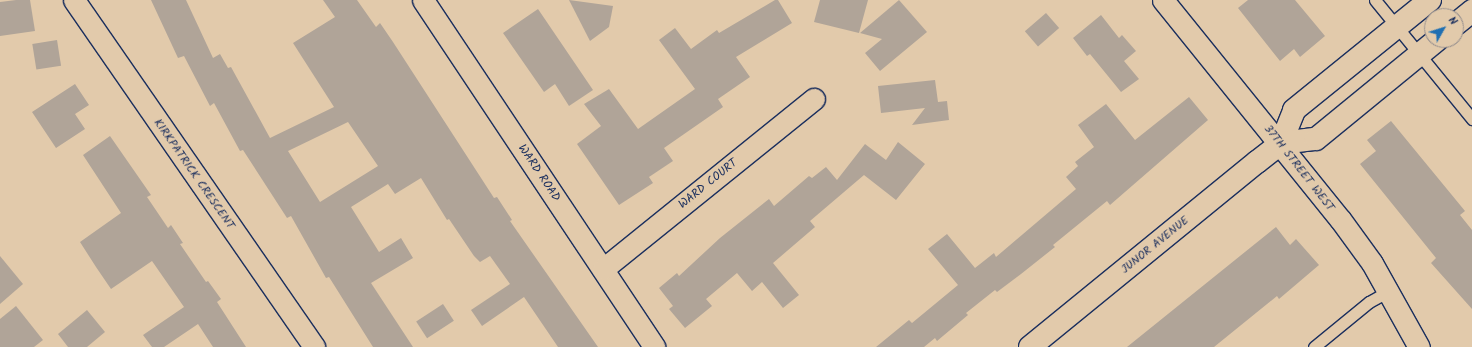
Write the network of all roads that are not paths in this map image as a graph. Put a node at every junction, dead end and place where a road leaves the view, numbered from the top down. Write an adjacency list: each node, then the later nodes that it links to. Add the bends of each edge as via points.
1 (74, 0): 16 (street, KIRKPATRICK CRESCENT)
2 (423, 0): 14 (street, WARD ROAD)
3 (1163, 0): 13 (street, 37TH STREET WEST)
4 (1375, 0): 8 (lane)
5 (1430, 0): 8 (street, JUNOR AVENUE)
6 (1472, 11): 7 (street)
7 (1464, 18)
8 (1396, 27): 10 (lane); 13 (street, JUNOR AVENUE, via 1294,110)
9 (1427, 48): 10 (street)
10 (1420, 54): 12 (lane); 13 (street, via 1316,140)
11 (814, 99): 14 (street, WARD COURT)
12 (1472, 119)
13 (1281, 143): 15 (street, 37TH STREET WEST, via 1340,219); 18 (street, JUNOR AVENUE)
14 (603, 269): 17 (street, WARD ROAD)
15 (1389, 291): 19 (lane, via 1369,302); 20 (street, 37TH STREET WEST)
16 (314, 347)
17 (654, 347)
18 (1030, 347)
19 (1314, 347)
20 (1420, 347)

